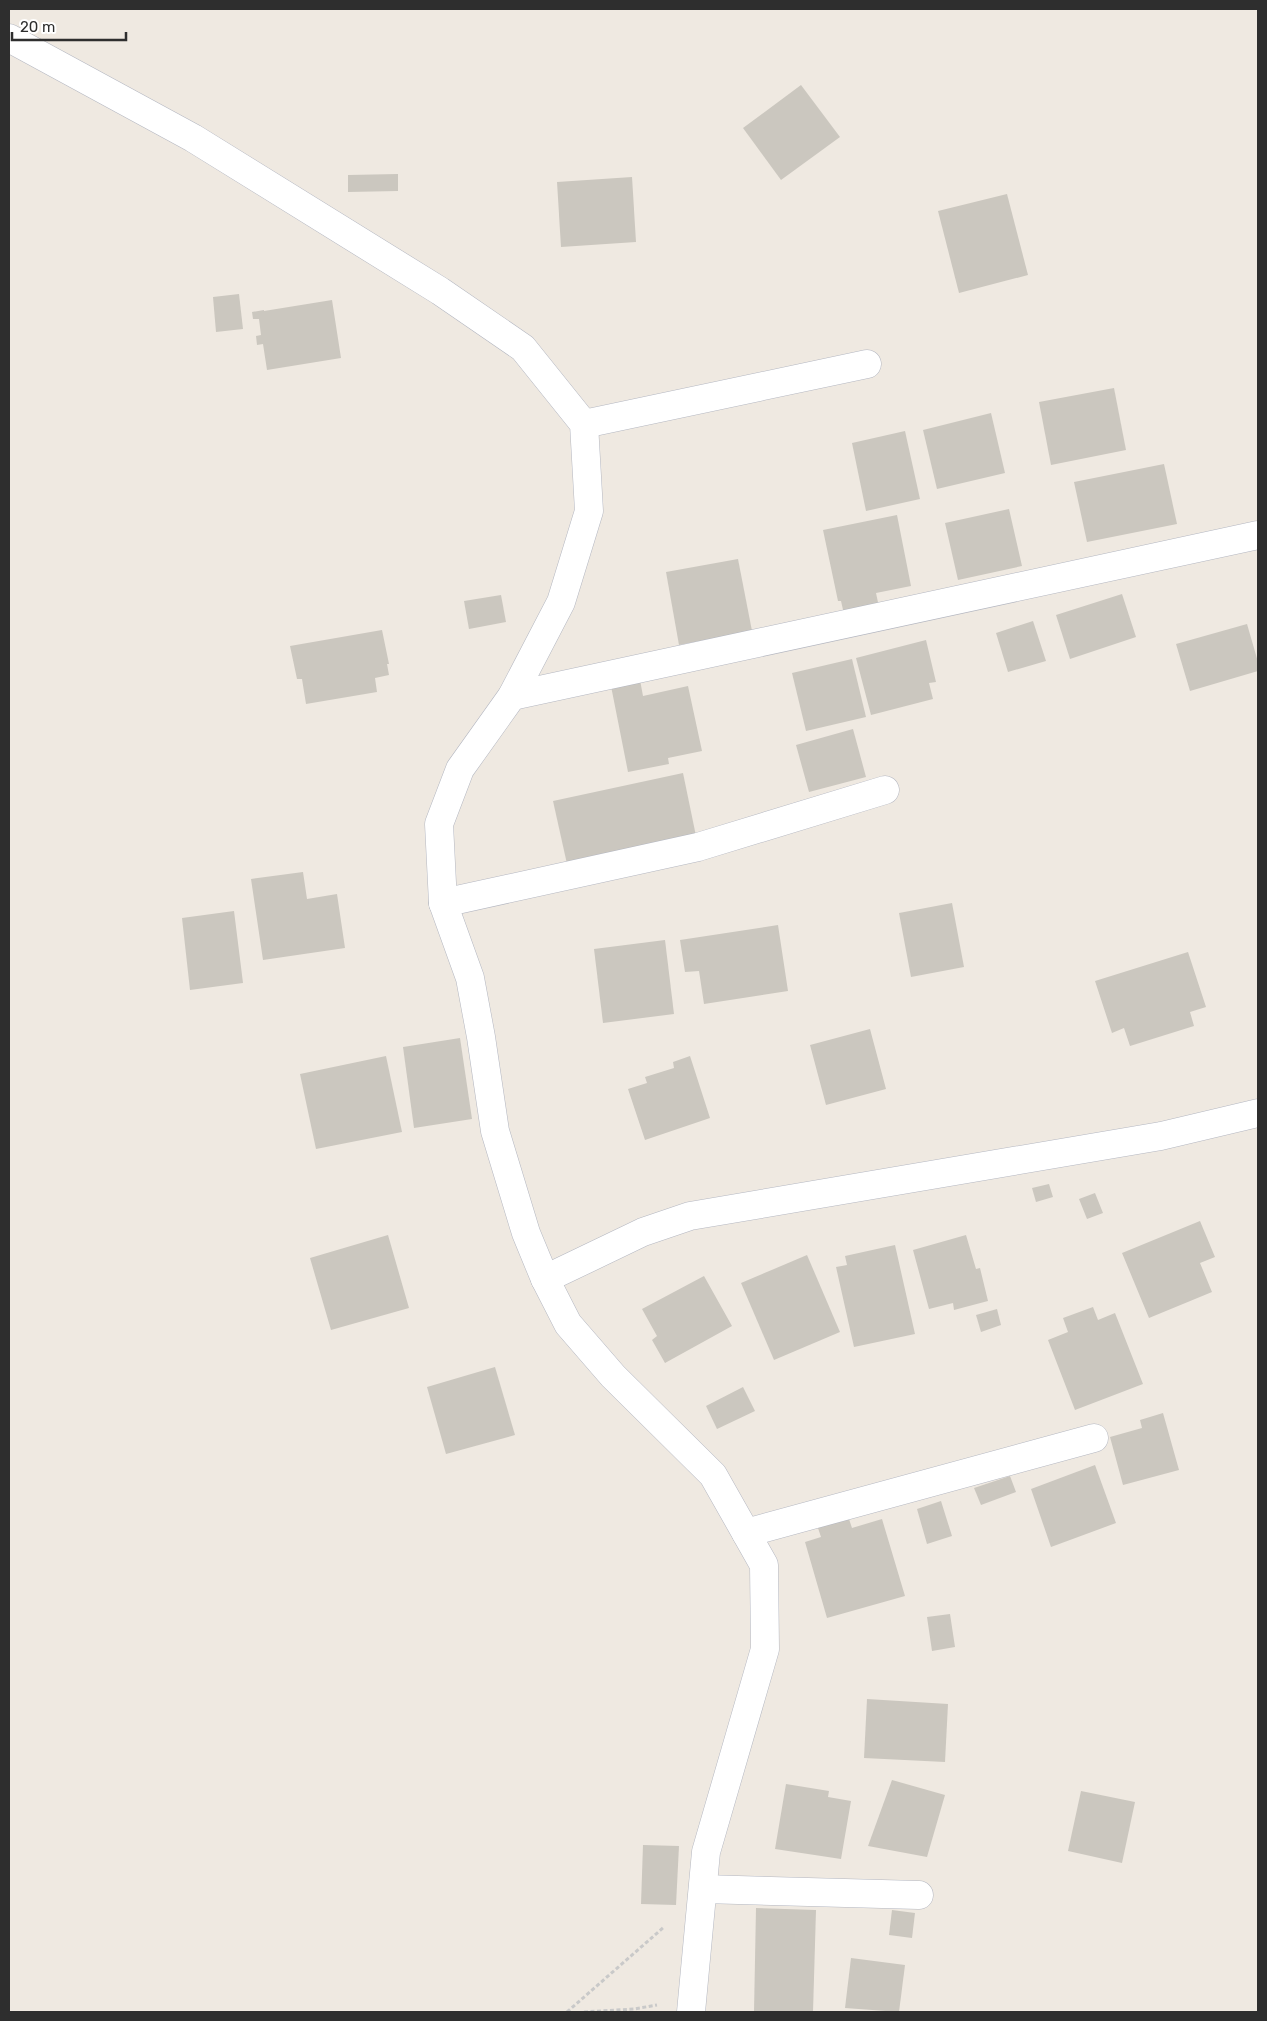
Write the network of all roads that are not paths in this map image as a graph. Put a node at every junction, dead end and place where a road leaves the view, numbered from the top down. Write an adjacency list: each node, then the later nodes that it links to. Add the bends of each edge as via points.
1 (9, 38): 3 (street, via 193,138 440,291 523,348)
2 (867, 364): 3 (street)
3 (584, 424): 5 (street, via 589,511 561,602)
4 (1258, 535): 5 (street)
5 (512, 696): 7 (street, via 460,769 439,824)
6 (885, 790): 7 (street, via 698,847)
7 (443, 903): 9 (street, via 470,978 495,1131 526,1233)
8 (1258, 1113): 9 (street, via 1161,1136 690,1216 642,1232)
9 (545, 1279): 11 (street, via 568,1324 606,1368 713,1475)
10 (1094, 1438): 11 (street)
11 (746, 1533): 13 (street, via 764,1565 765,1649 706,1852)
12 (919, 1894): 13 (street)
13 (702, 1896): 14 (street)
14 (691, 2005)

